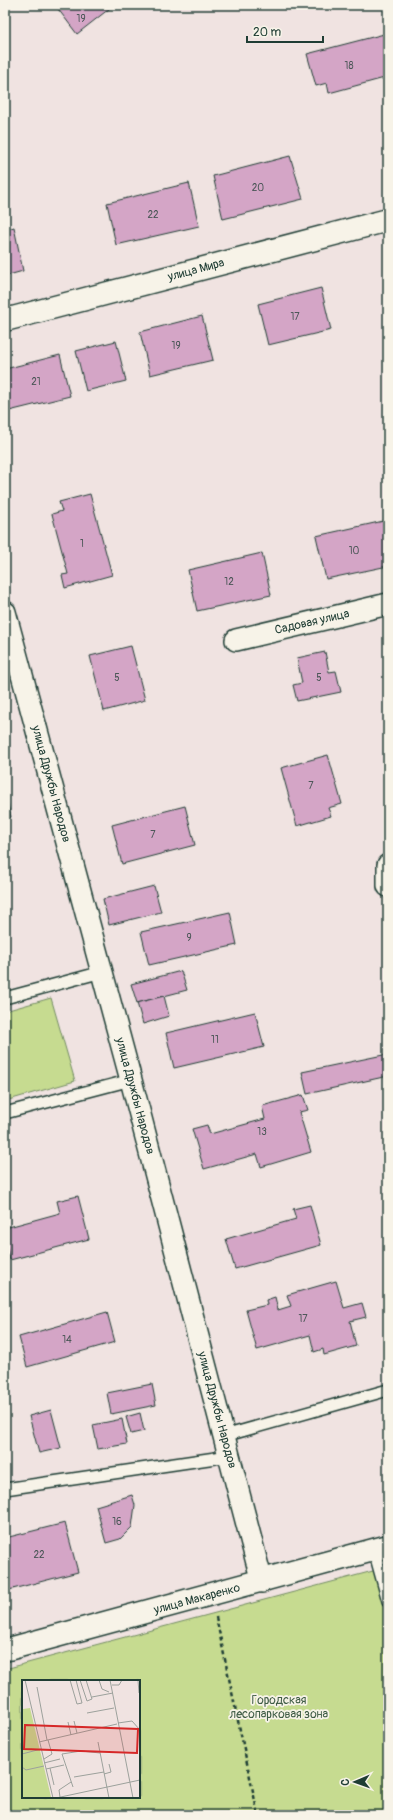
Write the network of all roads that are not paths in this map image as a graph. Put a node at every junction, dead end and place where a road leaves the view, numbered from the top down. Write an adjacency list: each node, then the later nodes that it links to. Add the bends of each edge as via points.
1 (388, 220): 2 (main road, улица Мира)
2 (5, 320)
3 (388, 604): 5 (street, Садовая улица)
4 (5, 612): 8 (street, улица Дружбы Народов)
5 (236, 640)
6 (388, 865): 7 (street)
7 (388, 886)
8 (102, 972): 9 (lane); 10 (street, улица Дружбы Народов)
9 (5, 998)
10 (131, 1080): 11 (lane); 13 (street, улица Дружбы Народов)
11 (5, 1114)
12 (388, 1390): 13 (lane)
13 (224, 1436): 14 (street, улица Дружбы Народов)
14 (229, 1456): 15 (lane); 17 (street, улица Дружбы Народов)
15 (5, 1489)
16 (381, 1548): 17 (main road, улица Макаренко); 18 (lane)
17 (262, 1582): 19 (main road, улица Макаренко)
18 (388, 1601)
19 (5, 1650)

